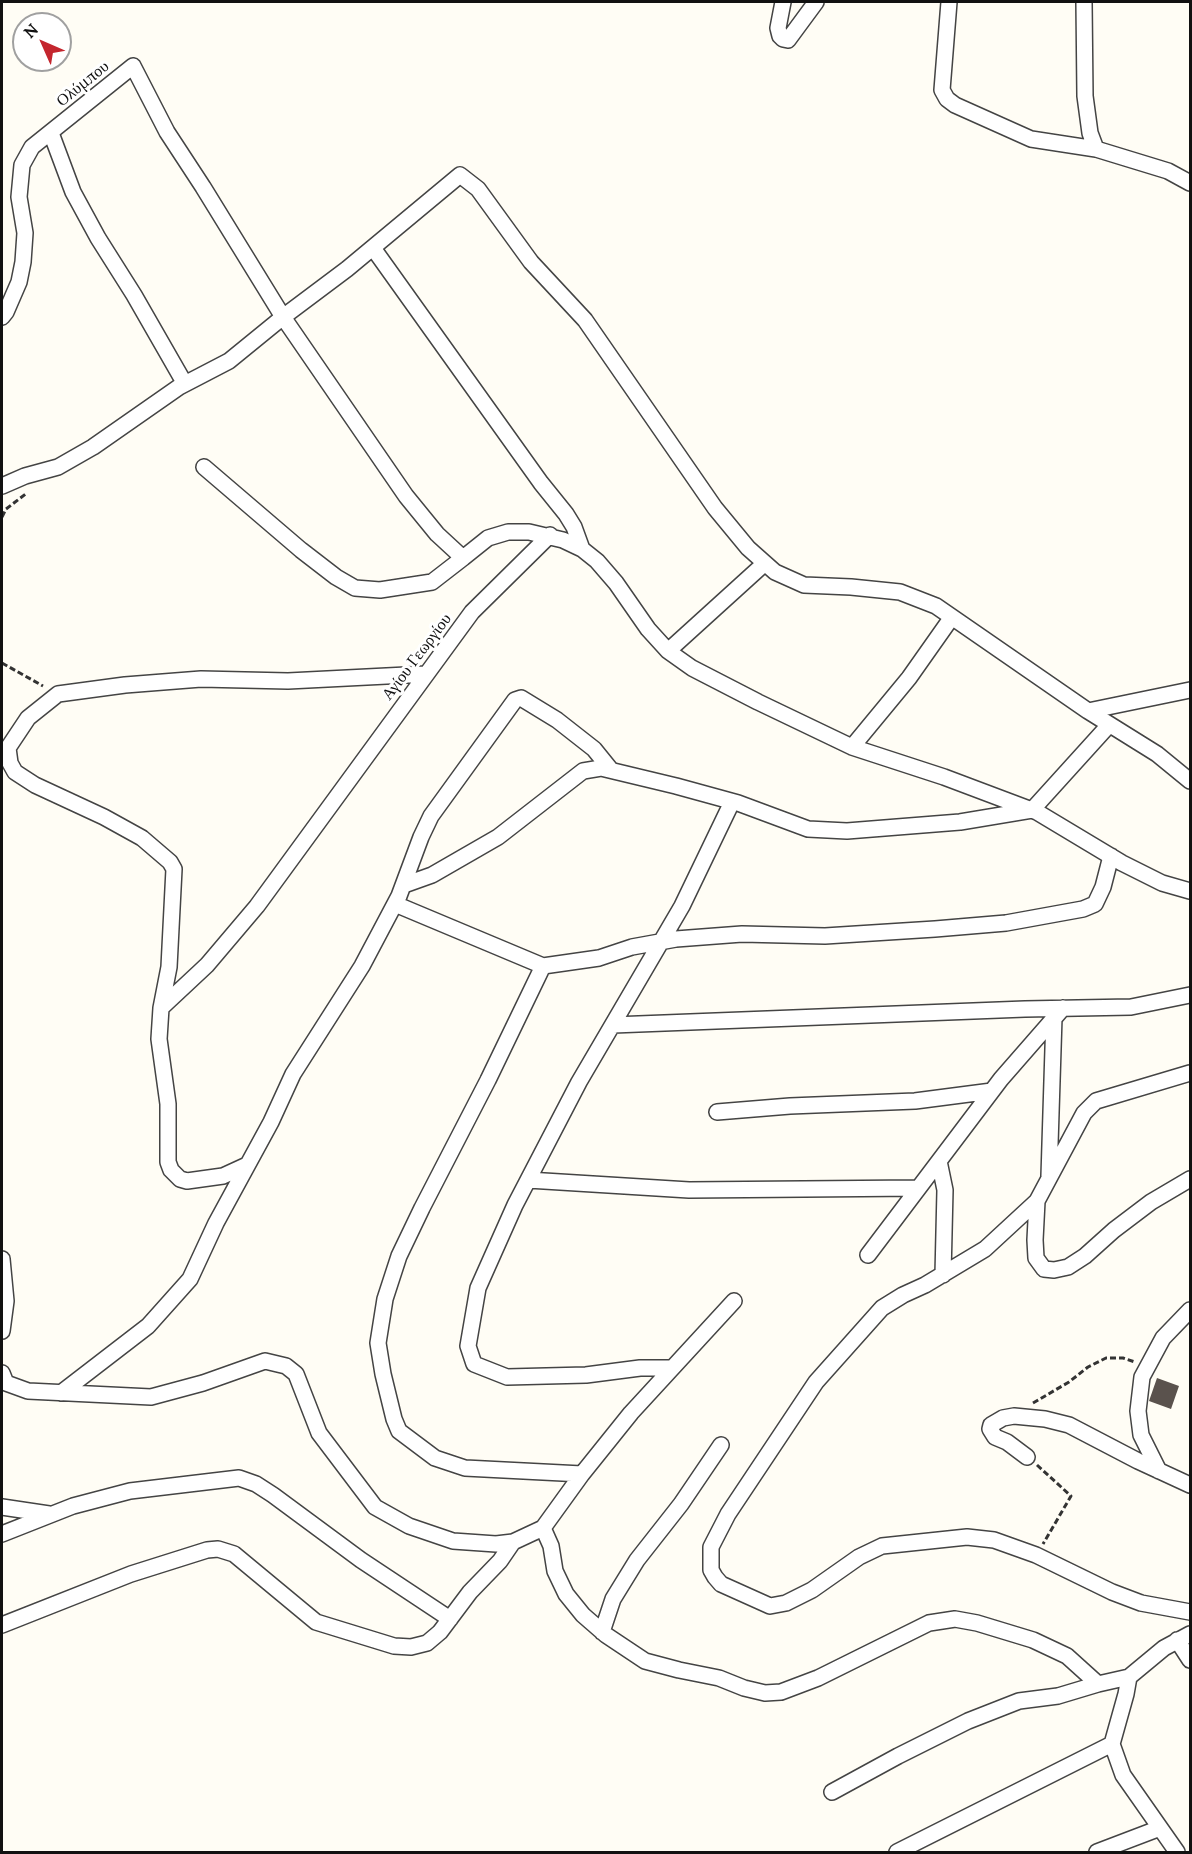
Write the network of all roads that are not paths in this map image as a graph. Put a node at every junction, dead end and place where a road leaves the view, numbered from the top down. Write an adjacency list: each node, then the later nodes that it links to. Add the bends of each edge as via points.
1 (783, 2): 2 (street, via 778,34 788,40)
2 (816, 2)
3 (950, 2): 6 (street, via 942,90 947,99 1031,139)
4 (1084, 2): 6 (street, via 1085,96)
5 (51, 133): 9 (street, via 32,147 22,165 19,197 25,233 23,262 19,282); 10 (street, Ολύμπου, via 133,66 167,132); 11 (street, via 73,192)
6 (1096, 149): 7 (street, via 1168,171)
7 (1191, 183)
8 (373, 248): 10 (street); 15 (street, via 566,514); 17 (street, via 460,175 478,189 531,262 585,320 715,508)
9 (2, 317)
10 (283, 317): 11 (street, via 229,361); 16 (street, via 406,496)
11 (185, 384): 13 (street, via 58,467)
12 (204, 466): 16 (street, via 301,550 355,588 380,590 432,582)
13 (2, 486)
14 (550, 535): 15 (street); 16 (street, via 508,532 488,538); 20 (street, Αγίου Γεωργίου, via 472,612)
15 (582, 549): 19 (street, via 616,583)
16 (462, 558)
17 (765, 563): 18 (street, via 804,585 900,592); 19 (street)
18 (952, 617): 22 (street); 24 (street, via 909,678)
19 (668, 651): 24 (street, via 692,668)
20 (426, 674): 36 (street, Αγίου Γεωργίου, via 257,906 207,965); 36 (street, via 288,681 192,679 58,694 28,718 8,748 15,772 142,838 174,869 169,967)
21 (1191, 690): 22 (street)
22 (1088, 711): 23 (street)
23 (1109, 725): 26 (street, via 1157,754); 28 (street)
24 (852, 747): 28 (street)
25 (611, 770): 27 (street); 30 (street, via 583,771 498,837 432,875); 30 (street, via 594,749 557,720 521,698 515,700 431,816)
26 (1191, 781)
27 (732, 802): 28 (street, via 808,829 847,831 960,822); 33 (street)
28 (1032, 810): 29 (street)
29 (1111, 856): 31 (street, via 1162,883); 33 (street, via 1095,904 1083,909 1006,923 947,928 825,936 742,934)
30 (404, 885): 32 (street)
31 (1191, 891)
32 (395, 904): 34 (street); 43 (street, via 362,966 293,1074)
33 (661, 942): 34 (street, via 598,958); 38 (street)
34 (543, 966): 61 (street, via 399,1256 385,1299 378,1343 399,1431 435,1458 465,1468)
35 (1191, 995): 37 (street, via 1131,1007)
36 (160, 1008): 43 (street, via 159,1039 168,1104 171,1170 180,1179 204,1180)
37 (1059, 1012): 38 (street); 40 (street); 46 (street)
38 (613, 1025): 45 (street)
39 (1191, 1073): 46 (street, via 1096,1101 1074,1130)
40 (992, 1091): 41 (street, via 915,1101); 42 (street)
41 (717, 1112)
42 (939, 1161): 47 (street); 51 (street, via 945,1190)
43 (247, 1166): 57 (street, via 190,1279 148,1326)
44 (1191, 1179): 48 (street, via 1151,1202 1085,1256 1068,1267 1054,1270 1044,1269 1036,1258)
45 (528, 1180): 47 (street, via 689,1190); 55 (street, via 477,1288 468,1346 474,1364 507,1377)
46 (1049, 1181): 48 (street)
47 (918, 1188): 49 (street)
48 (1037, 1201): 51 (street, via 985,1250)
49 (868, 1255)
50 (2, 1260): 54 (street, via 6,1301)
51 (943, 1275): 68 (street, via 882,1308 816,1382 728,1514 711,1547 711,1570 715,1577 721,1584 770,1606 812,1590 882,1546 967,1537 994,1539 1141,1603)
52 (734, 1301): 55 (street)
53 (1191, 1310): 60 (street, via 1163,1338 1142,1377 1137,1411 1141,1436)
54 (2, 1330)
55 (671, 1368): 61 (street)
56 (2, 1373): 57 (street, via 6,1383 28,1391)
57 (61, 1393): 67 (street, via 151,1397 265,1361 286,1366 296,1374 319,1433 375,1507 409,1526 453,1541)
58 (721, 1445): 71 (street, via 637,1560 613,1599)
59 (1027, 1456): 60 (street, via 994,1437 991,1425 1003,1418 1022,1417 1069,1425)
60 (1159, 1471): 62 (street)
61 (582, 1474): 65 (street)
62 (1191, 1485)
63 (2, 1507): 64 (street)
64 (52, 1514): 66 (street); 69 (street, via 130,1491 239,1478 273,1495)
65 (543, 1528): 67 (street); 71 (street, via 566,1594)
66 (2, 1534)
67 (513, 1542): 69 (street)
68 (1191, 1612)
69 (450, 1619): 70 (street, via 427,1642 411,1647 367,1639 316,1622 234,1554 218,1549 131,1574)
70 (2, 1625)
71 (602, 1632): 75 (street, via 645,1661 765,1693 781,1692 818,1678 929,1623 954,1619 1033,1640 1067,1656)
72 (1184, 1637): 73 (street); 74 (street)
73 (1191, 1660)
74 (1129, 1677): 75 (street); 76 (street)
75 (1098, 1684): 77 (street, via 1058,1696 1019,1701 968,1720)
76 (1112, 1744): 78 (street, via 1123,1775); 79 (street)
77 (832, 1792)
78 (1160, 1828): 80 (street); 81 (street)
79 (897, 1852)
80 (1097, 1852)
81 (1177, 1852)

